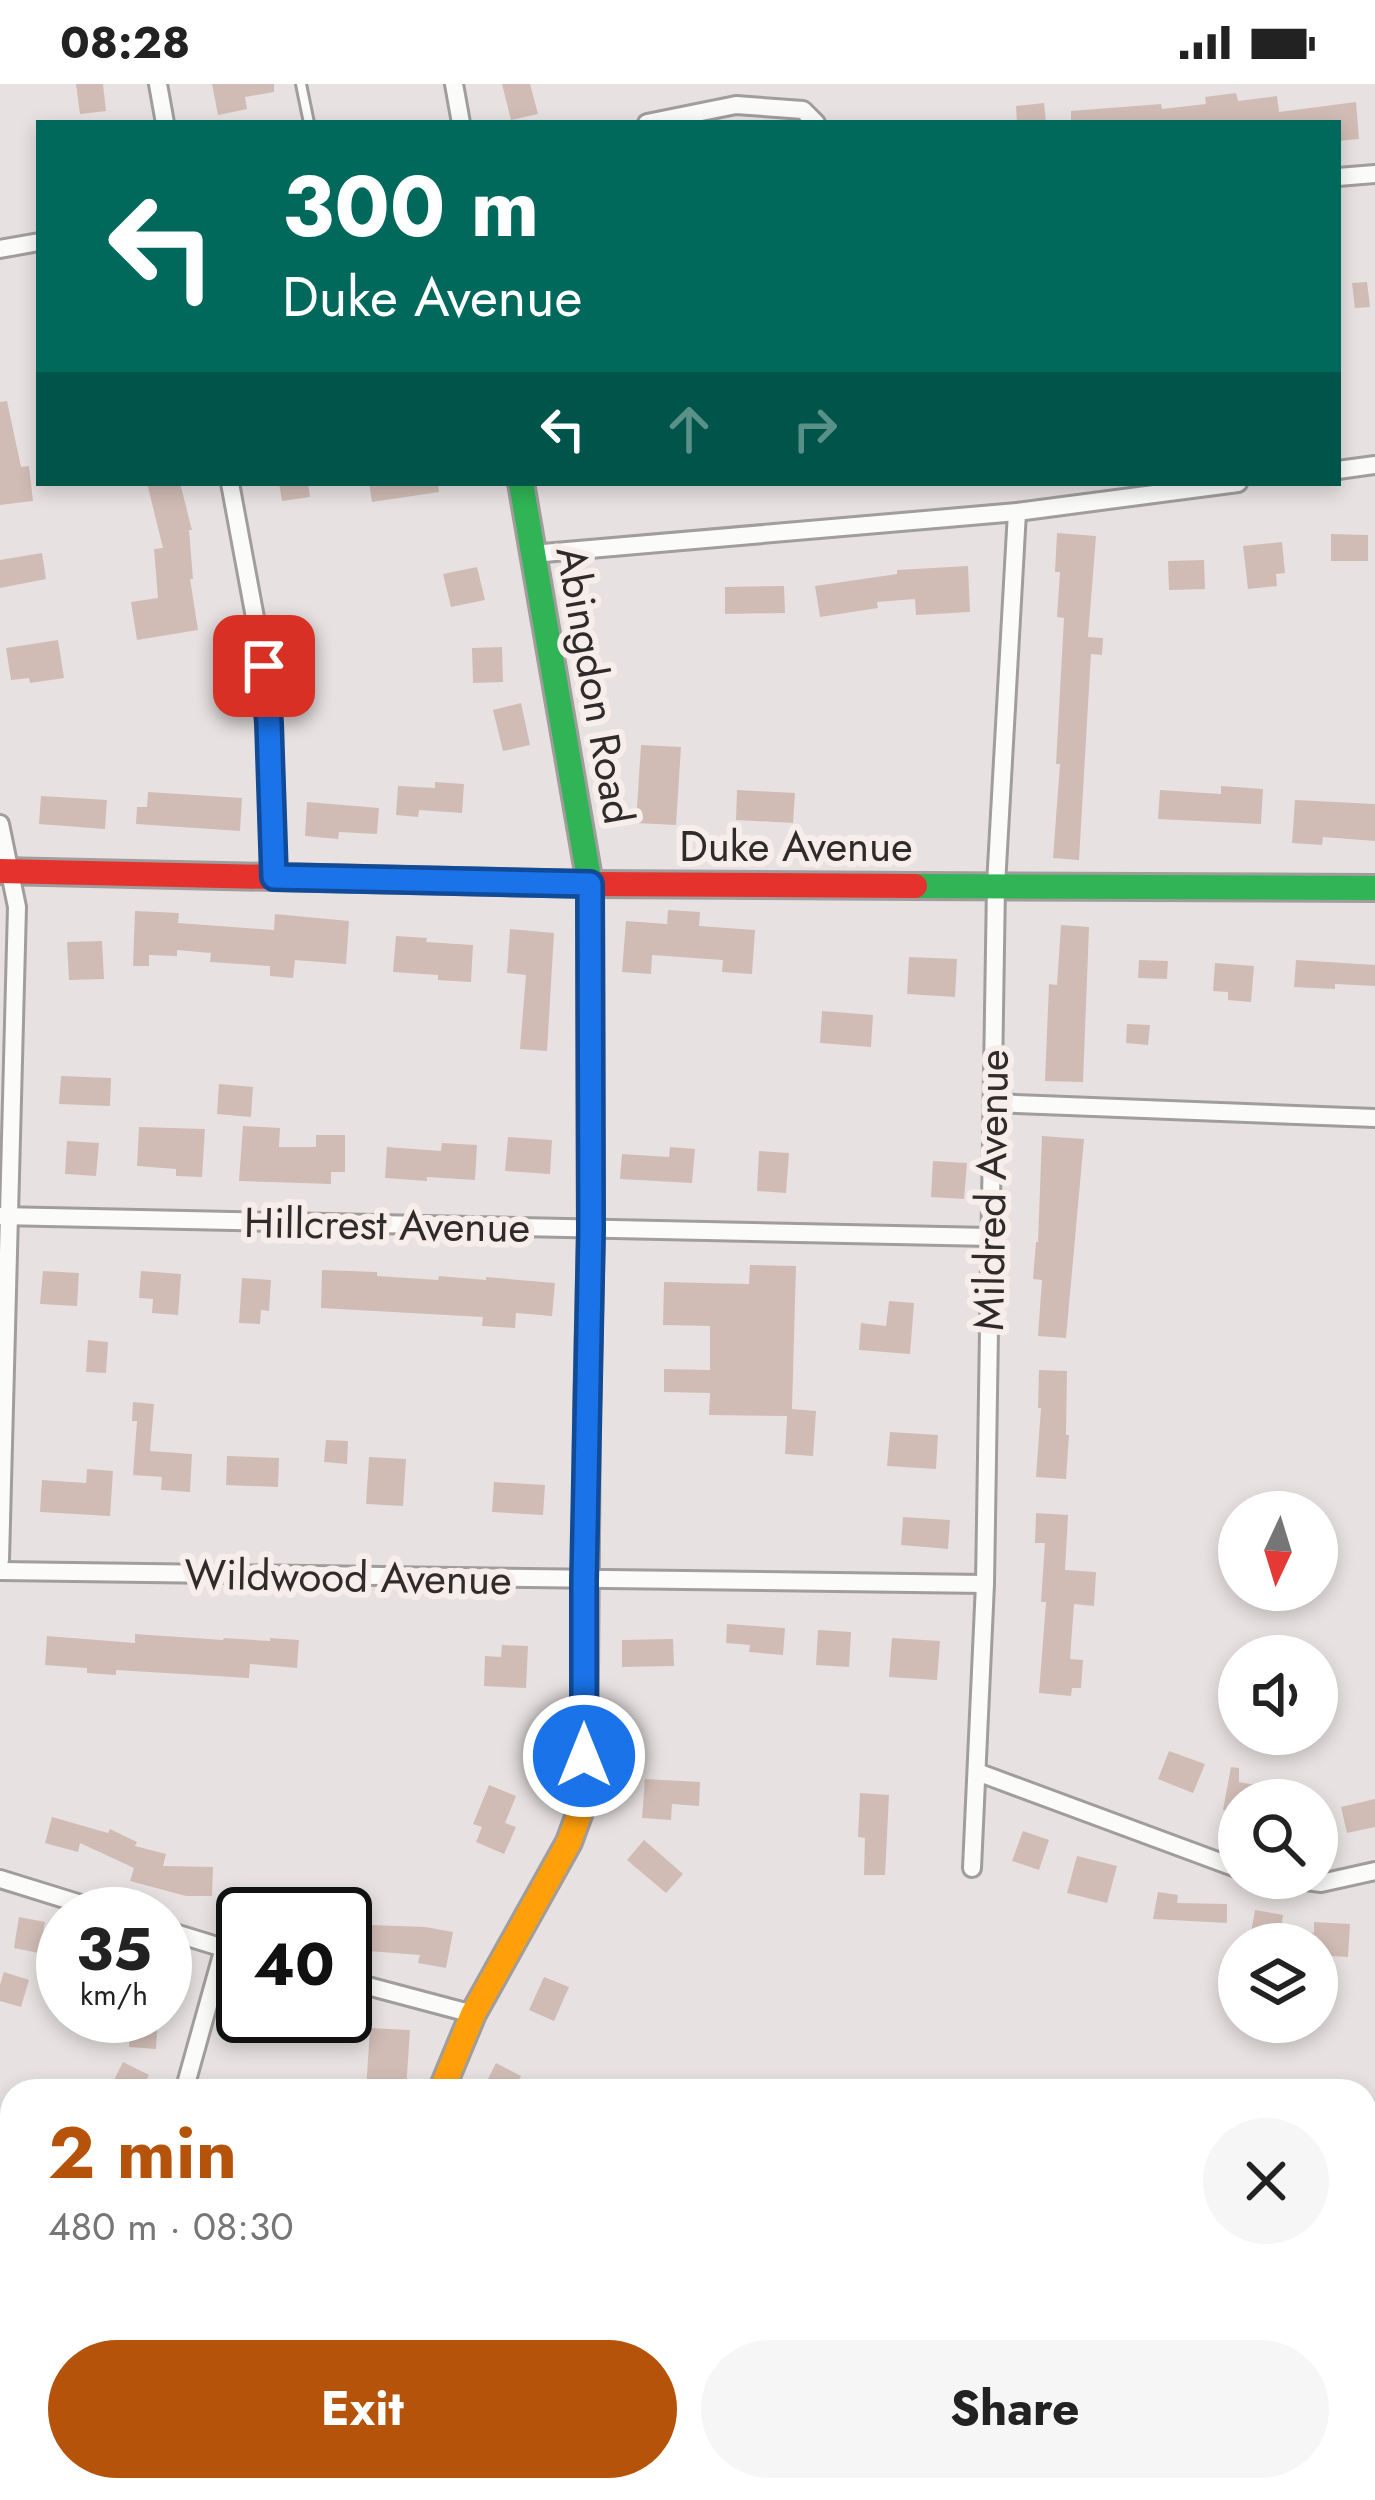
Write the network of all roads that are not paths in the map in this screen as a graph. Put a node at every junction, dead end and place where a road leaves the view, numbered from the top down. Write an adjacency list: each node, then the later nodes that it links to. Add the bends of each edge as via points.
1 (158, 84): 4 (street)
2 (301, 84): 5 (lane)
3 (454, 84): 6 (street)
4 (164, 120)
5 (308, 120)
6 (460, 120)
7 (662, 120): 8 (street, via 736,105 803,110)
8 (813, 120)
9 (1375, 174): 10 (street)
10 (1341, 177)
11 (36, 243): 12 (street)
12 (0, 249)
13 (1375, 465): 14 (street)
14 (1341, 470)
15 (231, 486): 22 (street, via 264,666)
16 (521, 486): 19 (street, Abingdon Road)
17 (1215, 486): 18 (street)
18 (1017, 512): 19 (street); 24 (street, Mildred Avenue)
19 (532, 554): 23 (street, Abingdon Road)
20 (0, 824): 21 (street)
21 (4, 871): 22 (street, Duke Avenue); 28 (street, via 17,907)
22 (274, 877): 23 (street, Duke Avenue)
23 (590, 884): 24 (street, Duke Avenue); 29 (street, Abingdon Road)
24 (996, 885): 25 (street, Duke Avenue); 26 (street, Mildred Avenue)
25 (1375, 888)
26 (992, 1102): 27 (street); 30 (street, Mildred Avenue)
27 (1375, 1118)
28 (5, 1216): 29 (street, Hillcrest Avenue); 31 (street)
29 (591, 1230): 30 (street, Hillcrest Avenue); 33 (street, Abingdon Road)
30 (991, 1238): 34 (street, Mildred Avenue)
31 (0, 1561)
32 (0, 1571): 33 (street, Wildwood Avenue)
33 (584, 1581): 34 (street, Wildwood Avenue); 44 (street, Abingdon Road, via 584,1801 569,1843)
34 (985, 1584): 35 (street, Mildred Avenue)
35 (977, 1772): 36 (street); 37 (street, Mildred Avenue)
36 (1218, 1861)
37 (972, 1868)
38 (1375, 1871): 40 (street)
39 (0, 1879): 41 (street)
40 (1338, 1879)
41 (36, 1890)
42 (216, 1977): 45 (street)
43 (372, 1987): 44 (street)
44 (473, 2014): 46 (street, Abingdon Road)
45 (187, 2079)
46 (446, 2079)

